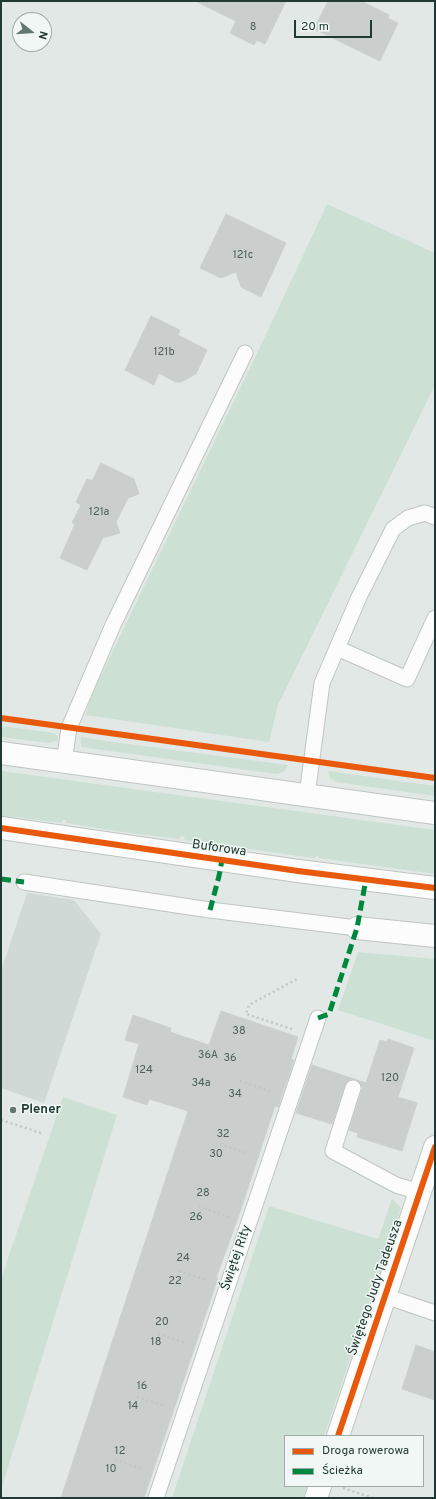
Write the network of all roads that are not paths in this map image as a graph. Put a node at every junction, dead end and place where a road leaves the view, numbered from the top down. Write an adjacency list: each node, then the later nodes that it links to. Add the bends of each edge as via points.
1 (245, 353): 6 (lane, via 113,626 69,728)
2 (435, 517): 4 (lane, via 425,513 408,518 393,529)
3 (435, 618): 4 (lane, via 408,679)
4 (337, 648): 7 (lane, via 322,683)
5 (1, 753): 6 (street)
6 (64, 762): 7 (street)
7 (307, 795): 8 (street)
8 (435, 813)
9 (1, 828): 11 (street, Buforowa)
10 (24, 882): 12 (lane, via 210,910)
11 (435, 888)
12 (357, 928): 13 (street)
13 (435, 936)
14 (318, 1018): 22 (lane, Świętej Rity)
15 (353, 1088): 17 (lane, via 333,1151 396,1184)
16 (435, 1147): 17 (street, Świętego Judy Tadeusza)
17 (420, 1192): 18 (street, Świętego Judy Tadeusza)
18 (385, 1296): 19 (lane); 20 (street, Świętego Judy Tadeusza)
19 (435, 1312)
20 (338, 1435)
21 (320, 1487): 23 (street)
22 (156, 1498)
23 (317, 1498)

